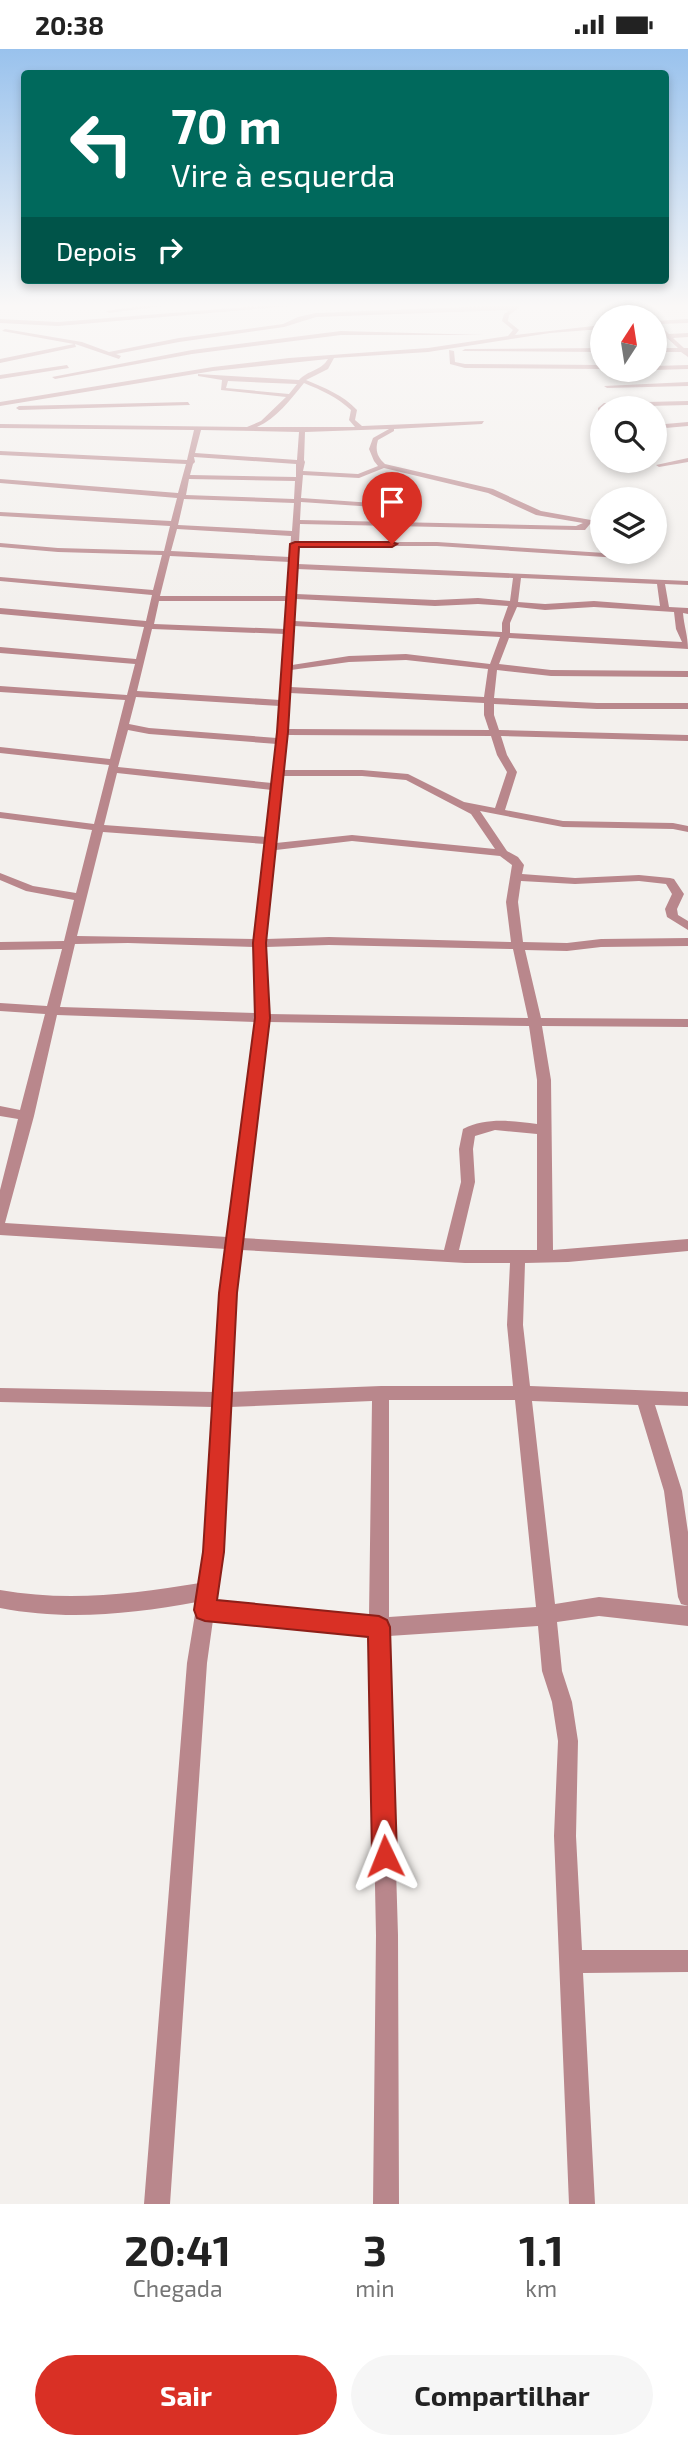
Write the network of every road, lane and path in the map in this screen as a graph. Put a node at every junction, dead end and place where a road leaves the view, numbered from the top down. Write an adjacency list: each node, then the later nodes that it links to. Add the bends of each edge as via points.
1 (0, 406): 2 (street)
2 (41, 406)
3 (282, 406): 5 (street)
4 (350, 406): 14 (street, via 352,420)
5 (263, 422): 12 (street); 13 (street)
6 (482, 422): 10 (street)
7 (688, 424): 9 (street)
8 (0, 426): 11 (street)
9 (667, 426)
10 (400, 428): 14 (street); 20 (street, via 375,439 372,449)
11 (198, 429): 12 (street); 17 (street)
12 (249, 429): 13 (street)
13 (280, 429): 15 (street)
14 (361, 429): 15 (street)
15 (302, 430): 21 (street)
16 (0, 453): 17 (street)
17 (193, 458): 21 (street); 22 (street)
18 (688, 460): 19 (street)
19 (667, 464)
20 (383, 466): 21 (street, via 359,476); 28 (street, via 481,488 539,513)
21 (301, 471): 22 (street); 25 (street)
22 (188, 477): 24 (street)
23 (0, 481): 24 (street)
24 (183, 497): 25 (street); 29 (street)
25 (298, 501): 26 (street); 31 (street)
26 (416, 508)
27 (0, 514): 29 (street)
28 (588, 522): 31 (street, via 576,529)
29 (175, 525): 31 (street); 32 (street)
30 (0, 545): 32 (street)
31 (295, 545): 32 (street); 33 (street, via 437,544); 35 (street); 41 (street)
32 (167, 553): 40 (street)
33 (579, 554): 34 (street); 37 (street)
34 (590, 554)
35 (517, 575): 37 (street); 42 (street)
36 (0, 579): 40 (street)
37 (586, 581): 38 (street)
38 (661, 583): 39 (street); 44 (street)
39 (688, 583)
40 (156, 595): 41 (street); 46 (street)
41 (291, 598): 42 (street); 47 (street)
42 (514, 603): 44 (street); 48 (street)
43 (0, 611): 46 (street)
44 (665, 611): 45 (street)
45 (683, 611): 49 (street, via 680,629)
46 (149, 625): 47 (street); 51 (street)
47 (289, 627): 48 (street); 53 (street)
48 (506, 634): 49 (street); 52 (street)
49 (687, 644)
50 (0, 650): 51 (street)
51 (140, 662): 56 (street)
52 (493, 667): 53 (street, via 407,657); 54 (street, via 551,673); 58 (street)
53 (287, 668): 57 (street)
54 (688, 674)
55 (0, 689): 56 (street)
56 (131, 696): 57 (street); 60 (street)
57 (285, 697): 58 (street); 62 (street)
58 (489, 699): 59 (street); 61 (street)
59 (688, 706)
60 (124, 726): 62 (street); 65 (street)
61 (496, 733): 62 (street); 63 (street); 68 (street, via 512,772)
62 (282, 737): 66 (street)
63 (688, 738)
64 (0, 750): 65 (street)
65 (114, 766): 66 (street); 70 (street)
66 (277, 780): 67 (street, via 362,772 408,776); 72 (street)
67 (463, 804): 68 (street); 73 (street, via 475,812)
68 (499, 811): 71 (street, via 563,824)
69 (0, 815): 70 (street)
70 (99, 828): 72 (street); 76 (street)
71 (688, 829)
72 (270, 844): 73 (street, via 352,838); 80 (street)
73 (503, 853): 75 (street, via 518,865)
74 (0, 876): 76 (street, via 42,892)
75 (516, 877): 77 (street, via 670,881 678,894 671,909 673,917); 82 (street, via 512,902)
76 (82, 898): 79 (street)
77 (688, 926)
78 (688, 941): 82 (street)
79 (71, 943): 80 (street, via 128,939); 81 (street); 84 (street)
80 (260, 943): 82 (street); 85 (street)
81 (0, 946)
82 (518, 946): 86 (street)
83 (0, 1007): 84 (street)
84 (54, 1010): 85 (street); 89 (street)
85 (262, 1018): 86 (street); 92 (street)
86 (536, 1020): 87 (street); 90 (street, via 544,1080)
87 (688, 1023)
88 (0, 1111): 89 (street)
89 (27, 1116): 91 (street)
90 (544, 1129): 94 (street, via 489,1126 468,1133 468,1182); 95 (street)
91 (0, 1218): 92 (street)
92 (233, 1243): 94 (street); 102 (street)
93 (688, 1245): 95 (street)
94 (450, 1256): 96 (street)
95 (545, 1256): 96 (street)
96 (518, 1257): 98 (street, via 515,1362)
97 (381, 1393): 98 (street); 102 (street); 108 (street)
98 (523, 1393): 100 (street); 106 (street)
99 (0, 1395): 102 (street)
100 (644, 1397): 101 (street); 103 (street, via 673,1490)
101 (688, 1399)
102 (223, 1400): 105 (street, via 214,1552)
103 (688, 1597)
104 (0, 1599): 105 (street, via 30,1606)
105 (206, 1601): 108 (street); 111 (street, via 197,1663)
106 (545, 1616): 107 (street, via 594,1605); 108 (street); 110 (street, via 568,1741 565,1836)
107 (688, 1616)
108 (379, 1627): 112 (street, via 387,1935)
109 (688, 1961): 110 (street)
110 (573, 1962): 113 (street)
111 (157, 2204)
112 (386, 2204)
113 (582, 2204)

